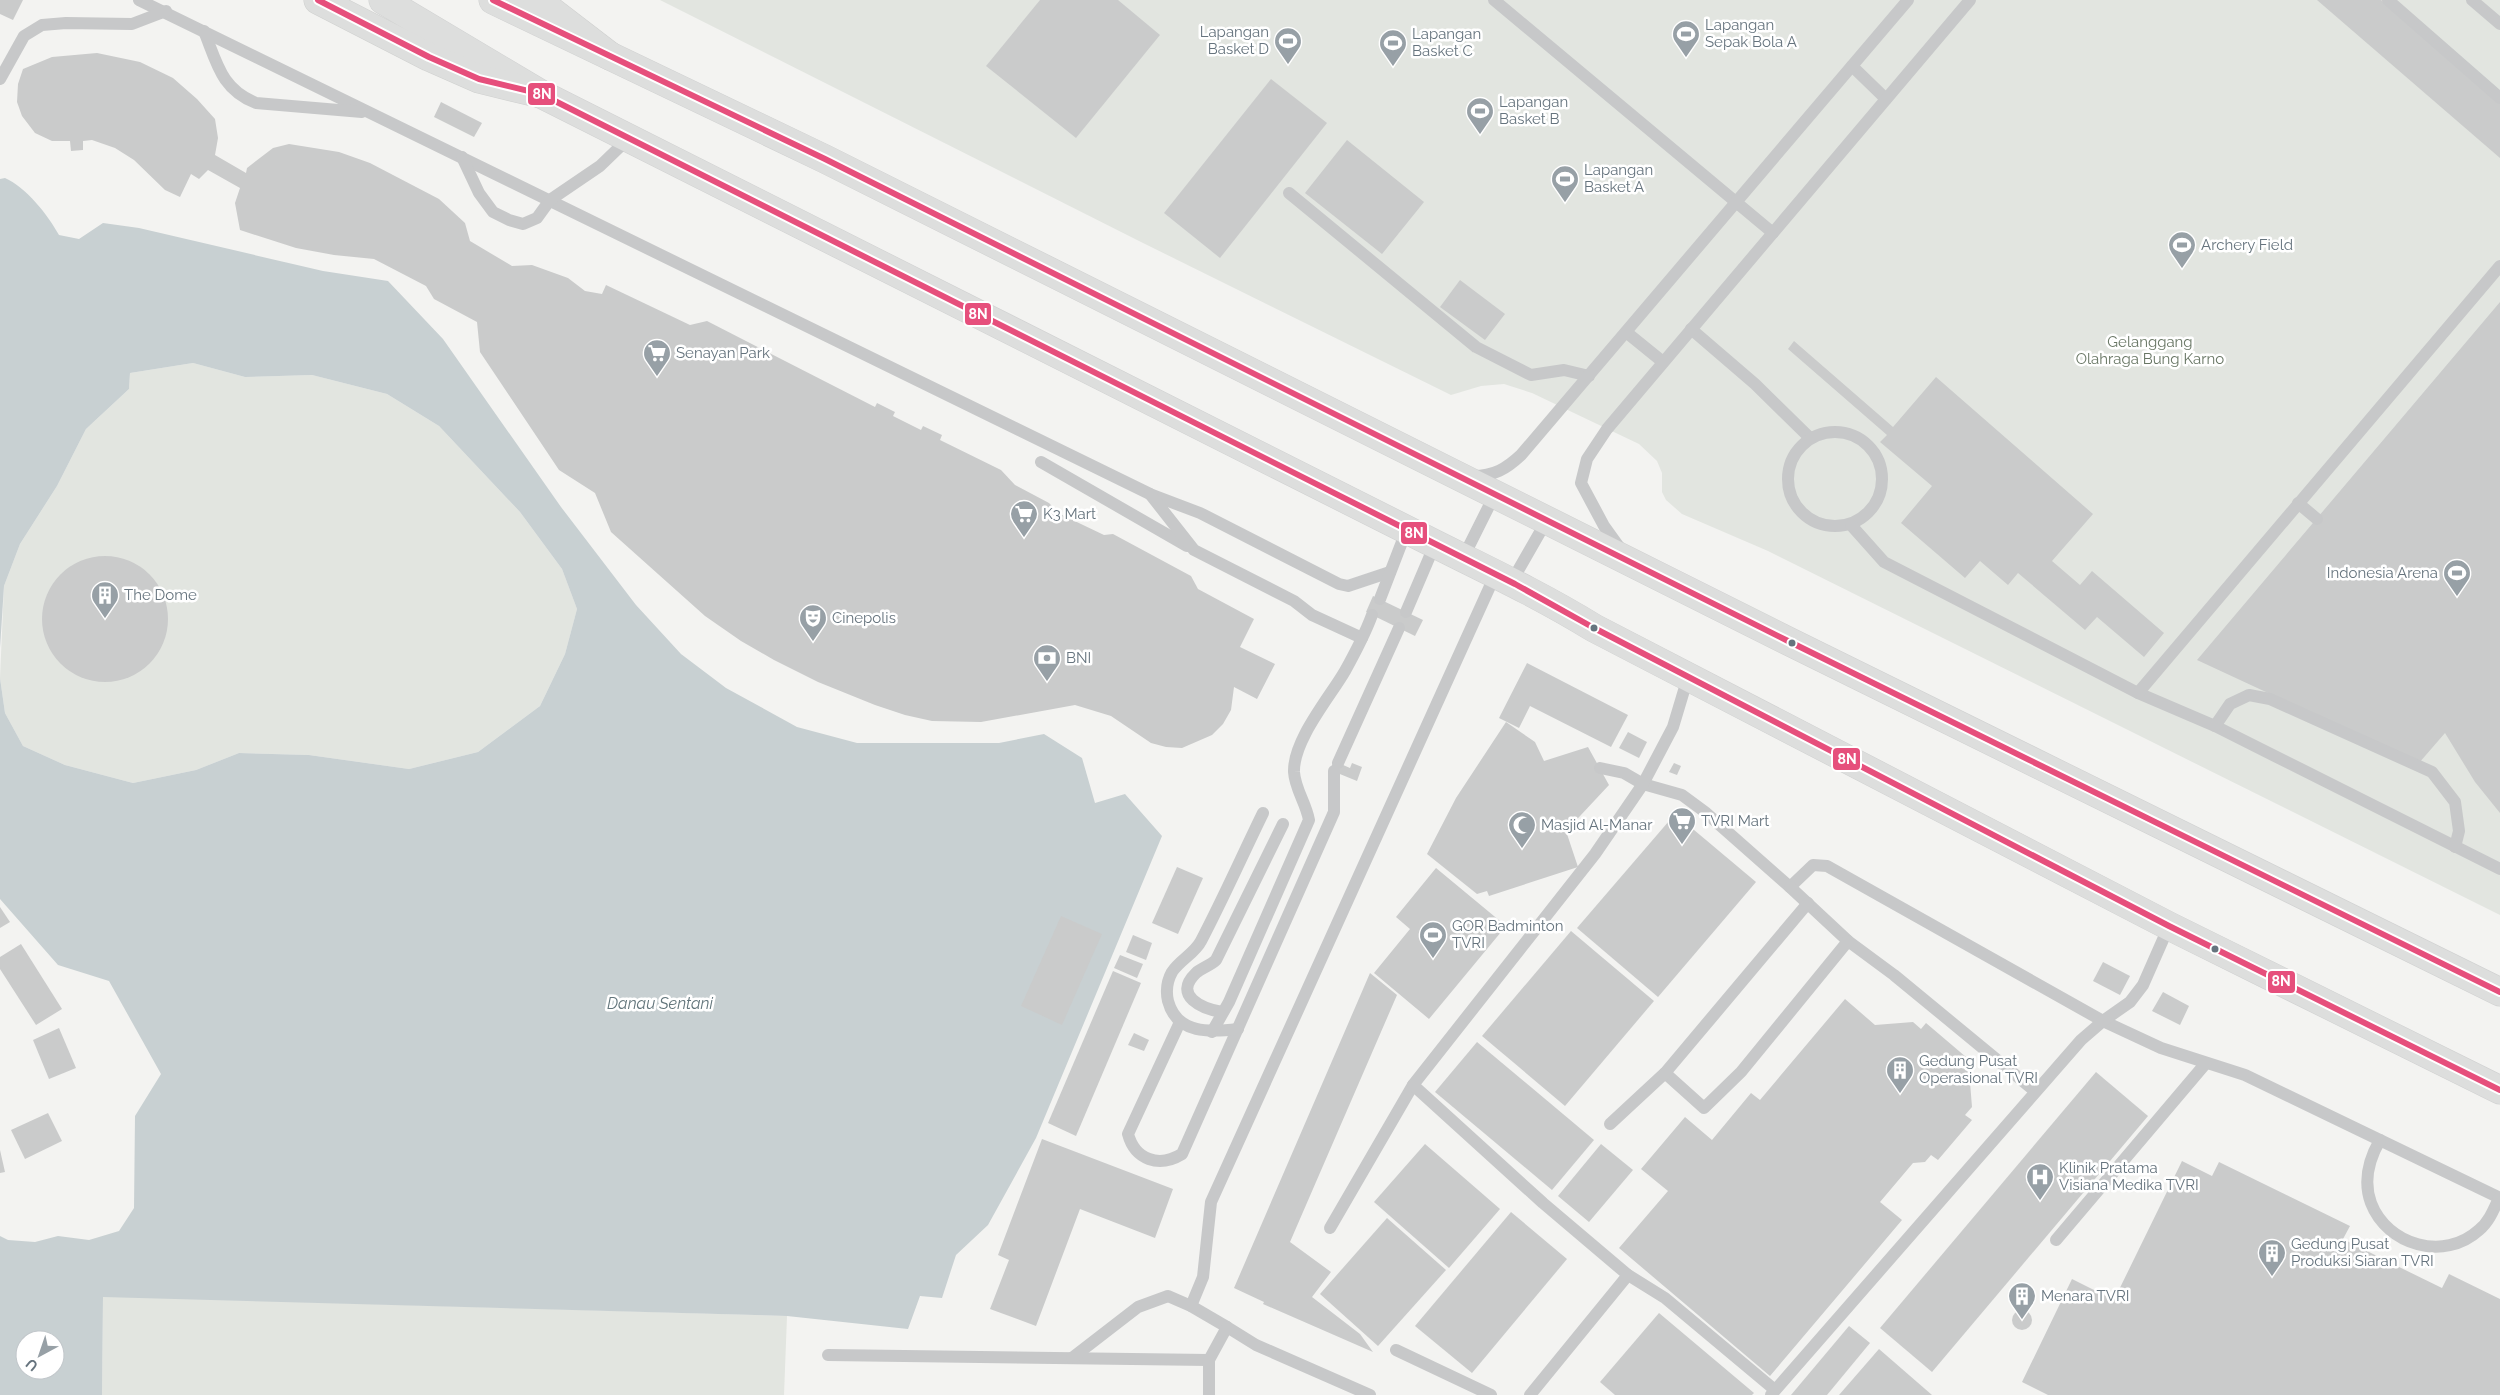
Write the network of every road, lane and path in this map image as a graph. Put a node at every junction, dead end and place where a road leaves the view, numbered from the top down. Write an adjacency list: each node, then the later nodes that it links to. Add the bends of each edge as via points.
1 (139, 0): 11 (lane)
2 (318, 0): 17 (main road, via 479,79)
3 (383, 0): 17 (main road)
4 (493, 0): 14 (main road)
5 (537, 0): 14 (main road)
6 (1494, 0): 25 (lane)
7 (1908, 0): 15 (lane)
8 (1970, 0): 19 (lane)
9 (2388, 0): 18 (lane)
10 (2472, 0): 12 (lane)
11 (166, 12): 13 (lane); 16 (lane, via 132,24 42,25 24,36)
12 (2500, 24)
13 (204, 31): 20 (lane); 20 (lane, via 223,79 240,97 256,103)
14 (610, 56): 34 (main road, via 825,159)
15 (1852, 66): 19 (lane); 25 (lane)
16 (0, 79)
17 (542, 94): 21 (main road)
18 (2500, 98)
19 (1886, 99): 26 (lane)
20 (372, 114): 22 (lane)
21 (629, 138): 24 (lane, via 600,166); 41 (main road)
22 (462, 157): 24 (lane); 24 (lane, via 479,193 493,212 509,220 523,224 537,218)
23 (1289, 193): 31 (lane, via 1476,347 1531,375 1564,370)
24 (550, 200): 35 (lane)
25 (1738, 202): 26 (lane); 29 (lane)
26 (1773, 233): 28 (lane)
27 (2500, 266): 37 (lane)
28 (1691, 329): 30 (lane); 32 (lane, via 1755,384)
29 (1626, 332): 30 (lane); 31 (lane)
30 (1663, 362): 45 (lane, via 1587,458 1582,483 1604,526)
31 (1590, 376): 34 (lane, via 1506,469 1487,476)
32 (1810, 438): 40 (lane, via 1793,455 1787,477 1791,500 1806,518 1828,527); 40 (lane, via 1831,432 1854,435 1872,449 1881,469 1881,492 1870,512)
33 (1042, 462): 43 (lane)
34 (1457, 476): 36 (main road)
35 (1150, 494): 43 (lane); 46 (lane, via 1200,513 1339,584 1348,586)
36 (1495, 494): 39 (main road); 44 (lane)
37 (2298, 503): 38 (lane); 54 (lane)
38 (2317, 519)
39 (1546, 520): 45 (main road); 47 (lane)
40 (1851, 525): 54 (lane, via 1884,562)
41 (1407, 530): 42 (main road); 46 (lane)
42 (1435, 544): 44 (main road); 49 (lane)
43 (1194, 550): 52 (lane, via 1294,601 1312,615)
44 (1463, 558): 47 (main road)
45 (1630, 562): 66 (main road)
46 (1390, 572): 48 (lane)
47 (1504, 577): 53 (main road); 83 (lane, via 1211,1202 1204,1277)
48 (1380, 599)
49 (1406, 612)
50 (1371, 617): 52 (lane)
51 (1398, 631): 70 (lane, via 1336,767 1334,812)
52 (1362, 638): 67 (lane, via 1345,671 1321,705 1296,760 1294,772 1309,820)
53 (1688, 677): 57 (lane, via 1673,727); 64 (main road)
54 (2138, 692): 55 (lane)
55 (2215, 726): 60 (lane); 60 (lane, via 2230,704 2249,694 2270,699 2432,772 2455,802 2459,831)
56 (1600, 768): 57 (lane, via 1624,773)
57 (1643, 784): 62 (lane, via 1682,795); 74 (lane, via 1595,854)
58 (1263, 813): 69 (lane, via 1199,944 1172,973 1166,992)
59 (1283, 824): 67 (lane, via 1216,960 1198,971 1188,987 1196,1004)
60 (2455, 847): 61 (lane)
61 (2500, 869)
62 (1790, 887): 63 (lane); 68 (lane, via 1812,865 1827,866)
63 (1808, 903): 65 (lane); 73 (lane)
64 (2169, 926): 68 (lane, via 2143,985 2130,1002); 75 (main road)
65 (1848, 941): 73 (lane, via 1741,1072 1704,1108); 76 (lane)
66 (2500, 992)
67 (1222, 1012): 71 (lane)
68 (2103, 1021): 72 (lane, via 2161,1048); 76 (lane, via 2081,1040)
69 (1180, 1022): 70 (lane, via 1128,1134 1137,1153 1159,1162 1182,1154); 71 (lane, via 1194,1030)
70 (1238, 1030): 71 (lane)
71 (1212, 1032)
72 (2206, 1063): 78 (lane, via 2245,1075); 81 (lane)
73 (1665, 1073): 77 (lane)
74 (1413, 1085): 80 (lane); 82 (lane, via 1543,1204)
75 (2500, 1090)
76 (2035, 1091): 89 (lane)
77 (1610, 1124)
78 (2380, 1140): 79 (lane); 79 (lane, via 2368,1170 2370,1202 2388,1229 2401,1238 2416,1245 2433,1247 2450,1246 2466,1240 2490,1218)
79 (2500, 1198)
80 (1330, 1228)
81 (2056, 1240)
82 (1628, 1275): 89 (lane, via 1665,1298); 93 (lane)
83 (1191, 1306): 84 (lane); 87 (lane, via 1168,1296 1138,1307)
84 (1227, 1327): 88 (lane); 91 (lane, via 1256,1345)
85 (1396, 1350): 92 (lane)
86 (828, 1356): 87 (lane)
87 (1072, 1358): 88 (lane)
88 (1209, 1360): 90 (lane)
89 (1773, 1393)
90 (1208, 1395)
91 (1370, 1395)
92 (1491, 1395)
93 (1530, 1395)

